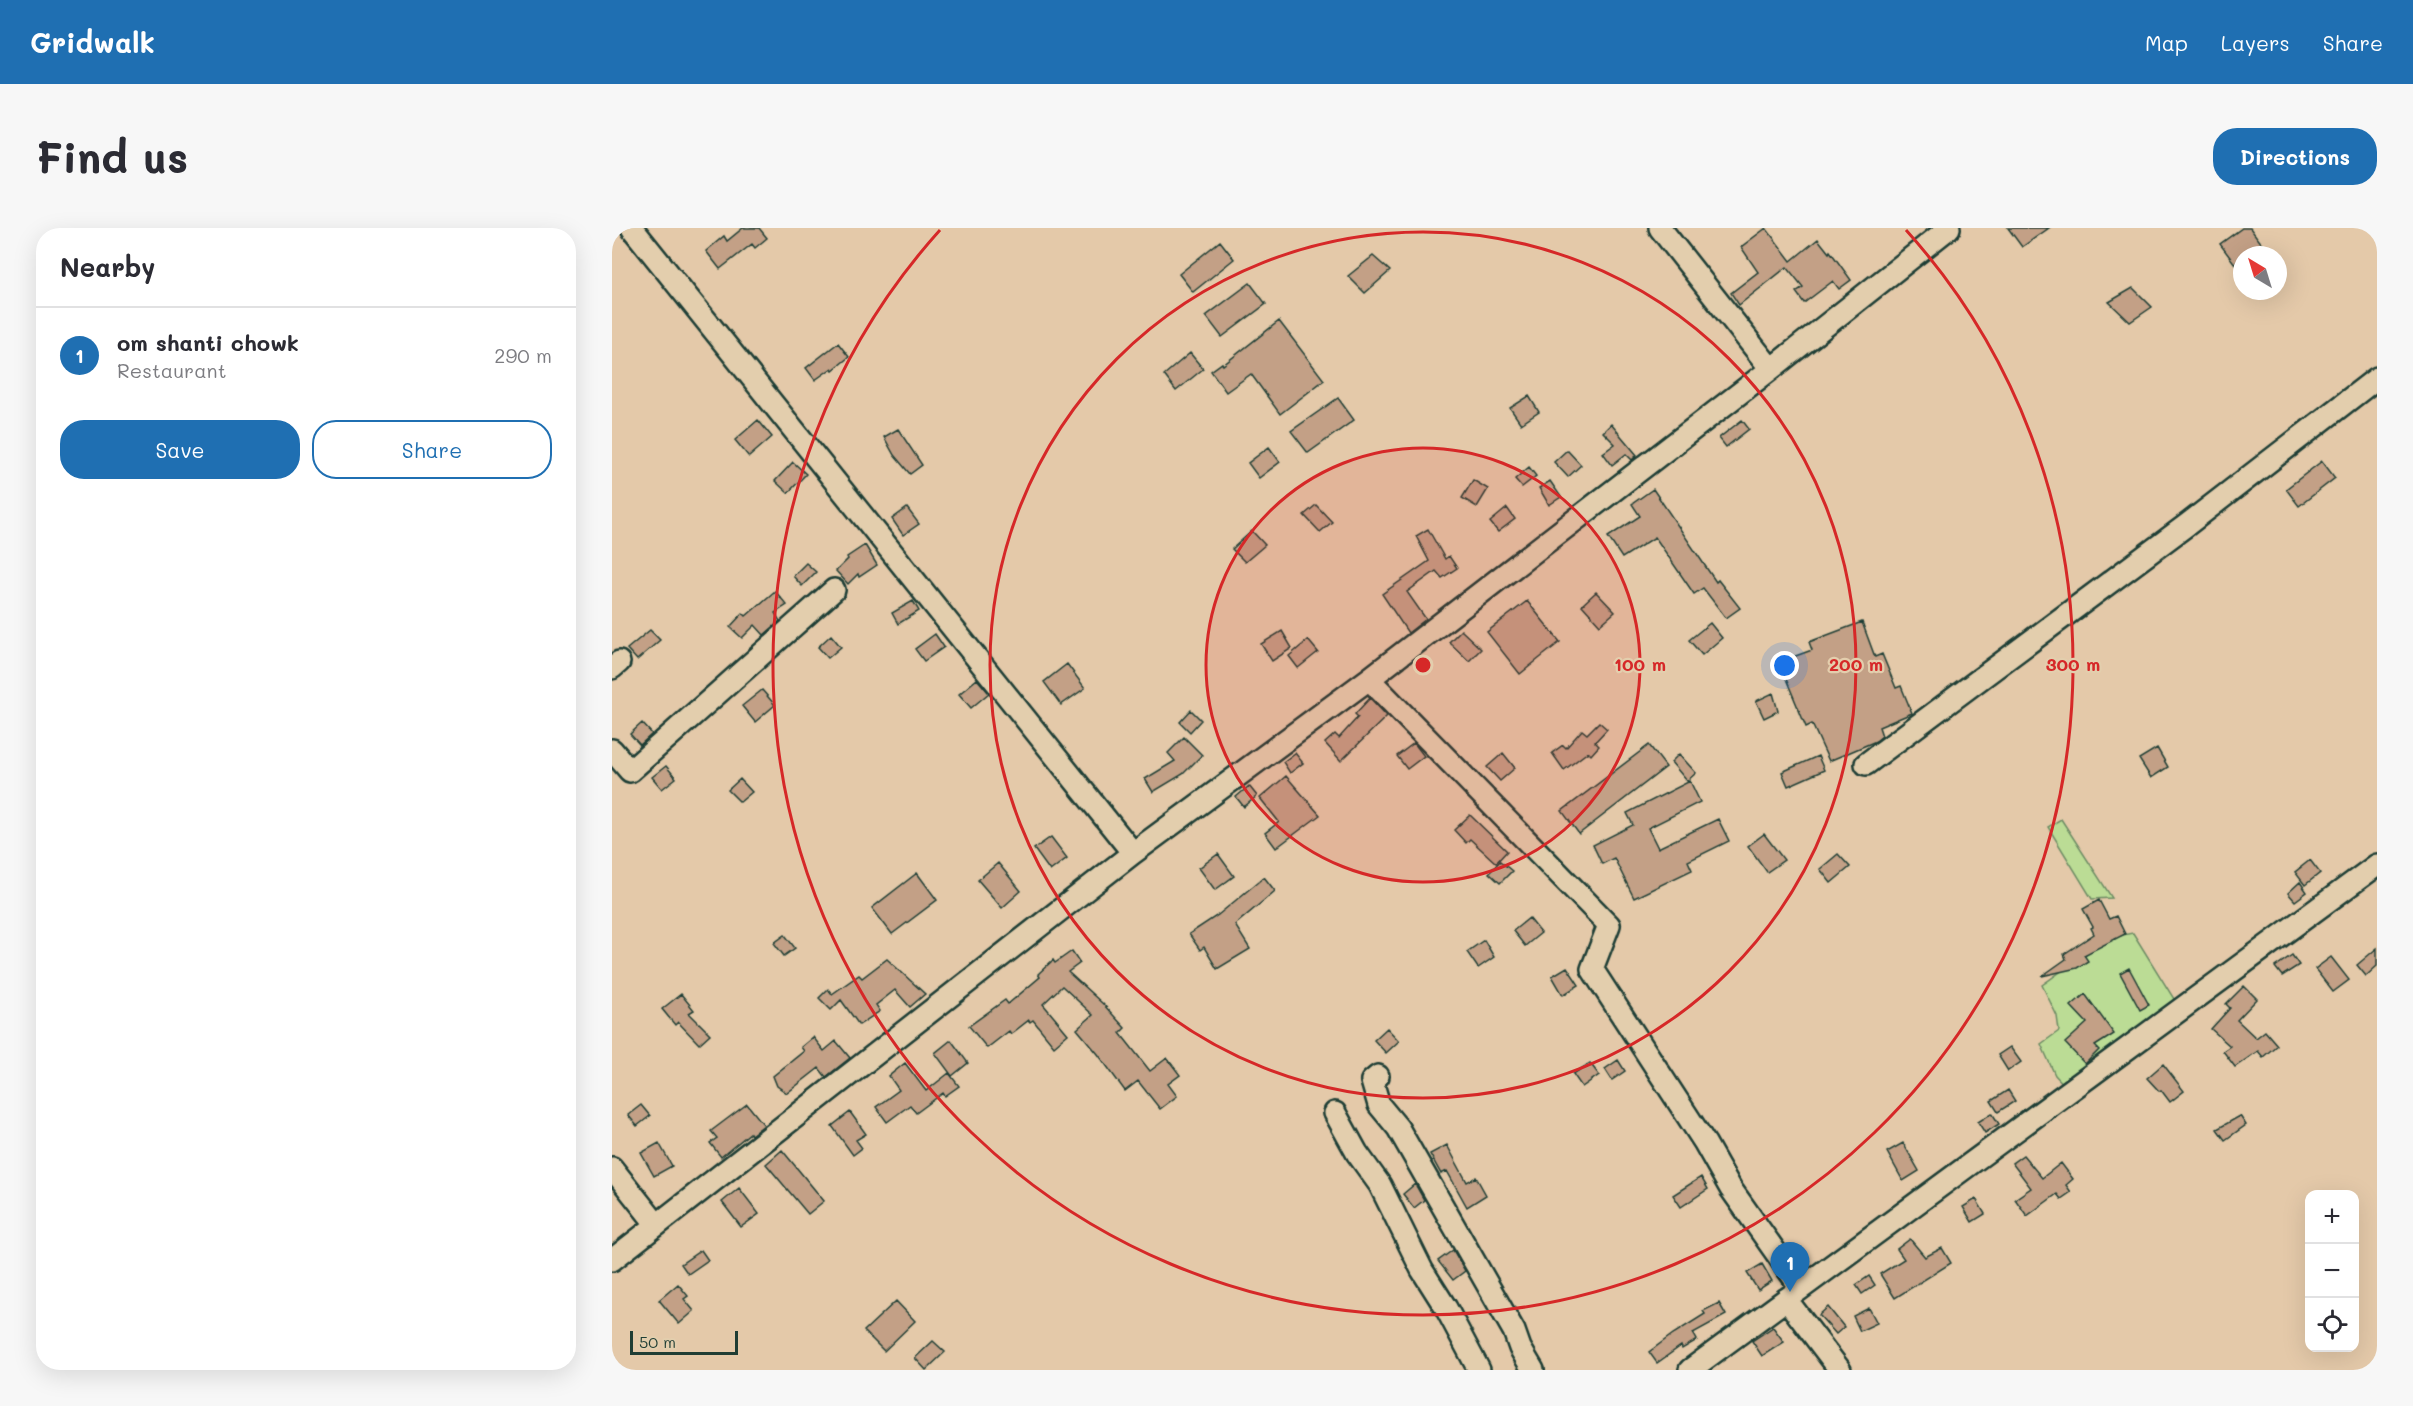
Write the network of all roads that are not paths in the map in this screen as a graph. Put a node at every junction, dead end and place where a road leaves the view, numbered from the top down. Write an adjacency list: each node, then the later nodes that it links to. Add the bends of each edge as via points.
1 (632, 228): 10 (street)
2 (1660, 228): 4 (street)
3 (1949, 228): 4 (street)
4 (1770, 369): 7 (street)
5 (2377, 378): 9 (street)
6 (834, 590): 8 (street, via 630,771)
7 (1369, 680): 10 (street); 17 (street, via 1609,925 1592,969 1705,1143)
8 (612, 750)
9 (1866, 764)
10 (1133, 854): 15 (street)
11 (2377, 865): 17 (street)
12 (1378, 1076): 19 (street, via 1372,1081 1378,1105 1398,1128)
13 (1335, 1113): 18 (street, via 1380,1185 1422,1270)
14 (612, 1168): 15 (street)
15 (657, 1225): 16 (street)
16 (612, 1260)
17 (1794, 1294): 20 (street); 21 (street)
18 (1479, 1370)
19 (1533, 1370)
20 (1690, 1370)
21 (1840, 1370)

